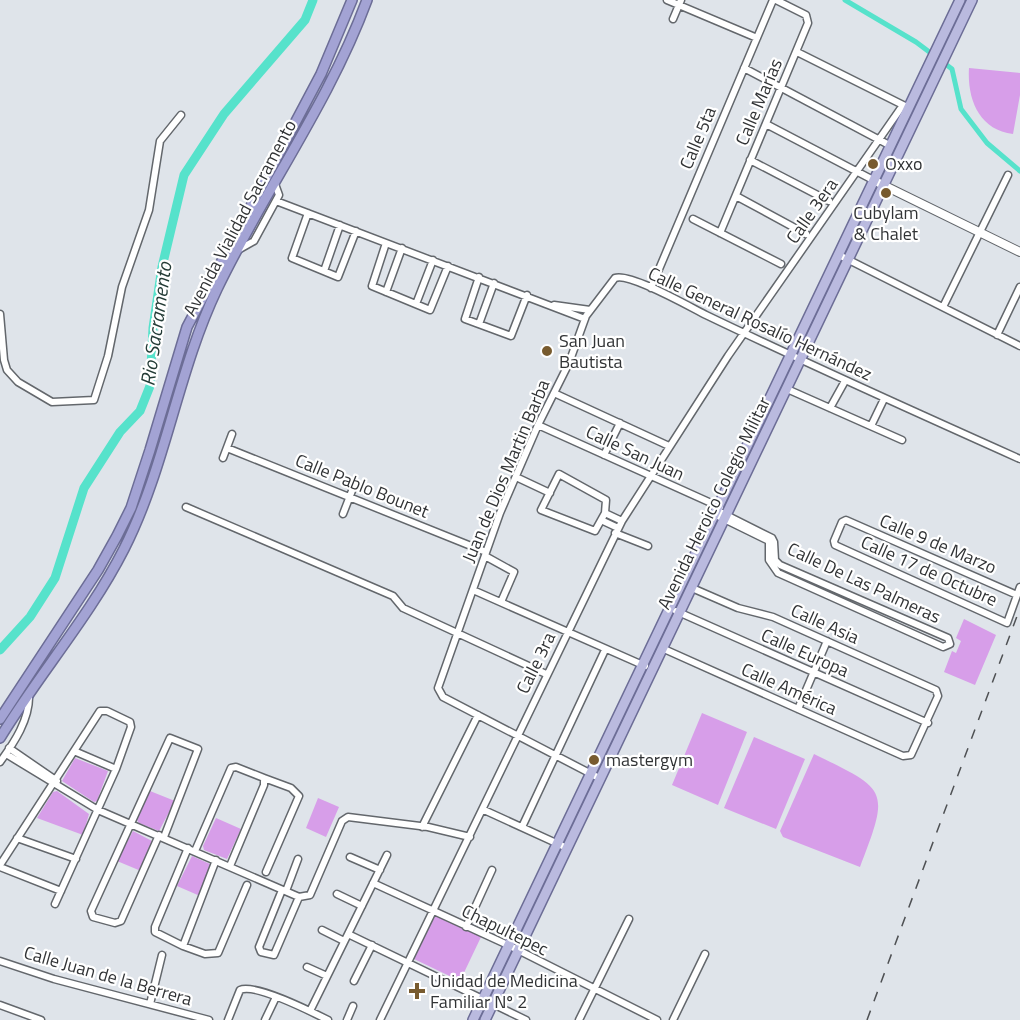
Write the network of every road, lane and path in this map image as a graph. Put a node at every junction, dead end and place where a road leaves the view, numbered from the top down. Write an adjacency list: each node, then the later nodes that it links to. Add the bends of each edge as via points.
1 (352, 0): 110 (highway, Avenida Vialidad Sacramento, via 321,74 187,327 137,489 117,536)
2 (367, 0): 22 (highway, Avenida Vialidad Sacramento, via 332,82)
3 (667, 0): 7 (street)
4 (774, 0): 9 (street, Calle 5ta); 10 (street, Calle Marías, via 808,18)
5 (960, 0): 13 (main road, Avenida Heroico Colegio Militar)
6 (972, 0): 21 (main road, Avenida Heroico Colegio Militar)
7 (680, 2): 8 (street); 9 (street)
8 (673, 19)
9 (757, 38): 11 (street, Calle 5ta)
10 (797, 52): 12 (street, Calle Marías); 13 (street)
11 (744, 68): 12 (street); 46 (street, Calle 5ta)
12 (781, 87): 15 (street, Calle Marías); 16 (street)
13 (906, 106): 16 (street, Calle 3era); 17 (main road, Avenida Heroico Colegio Militar)
14 (181, 115): 53 (street, via 160,141 149,210 122,287 108,356 94,400 52,402 18,382 4,360)
15 (766, 124): 18 (street, Calle Marías); 19 (street)
16 (880, 140): 17 (street); 19 (street, Calle 3era)
17 (891, 146): 21 (main road, Avenida Heroico Colegio Militar)
18 (750, 160): 23 (street, Calle Marías); 25 (street)
19 (858, 173): 21 (street); 56 (street, Calle 3era)
20 (1008, 175): 30 (street)
21 (879, 183): 30 (street); 37 (main road, Avenida Heroico Colegio Militar)
22 (275, 184): 24 (street, via 279,195); 35 (highway, Avenida Vialidad Sacramento)
23 (736, 196): 31 (street, Calle Marías); 32 (street)
24 (276, 201): 26 (street); 35 (street, via 254,242)
25 (829, 201)
26 (308, 213): 28 (street); 41 (street, via 292,258)
27 (693, 219): 31 (street)
28 (340, 225): 29 (street); 41 (street)
29 (356, 231): 33 (street); 41 (street, via 338,277)
30 (980, 232): 36 (street); 51 (street)
31 (720, 233): 39 (street)
32 (806, 234)
33 (387, 243): 34 (street); 47 (street, via 372,286)
34 (402, 248): 38 (street); 47 (street)
35 (238, 250): 107 (highway, Avenida Vialidad Sacramento, via 200,329 151,484 124,549)
36 (1020, 252)
37 (843, 257): 51 (street); 59 (main road, Avenida Heroico Colegio Militar)
38 (433, 260): 40 (street); 49 (street)
39 (781, 264)
40 (448, 266): 43 (street); 49 (street, via 430,310)
41 (324, 271)
42 (624, 276): 46 (street, Calle General Rosalío Hernández); 52 (street, Juan de Dios Martin Barba, via 612,280)
43 (479, 277): 44 (street); 55 (street, via 465,319)
44 (494, 283): 48 (street); 55 (street)
45 (1020, 287): 57 (street)
46 (651, 288): 56 (street, Calle General Rosalío Hernández)
47 (386, 292): 49 (street)
48 (527, 295): 50 (street); 55 (street, via 511,336)
49 (416, 304)
50 (550, 304): 52 (street); 54 (street)
51 (943, 307): 57 (street)
52 (590, 310): 54 (street, Juan de Dios Martin Barba)
53 (0, 314)
54 (585, 319): 62 (street, Juan de Dios Martin Barba)
55 (479, 324)
56 (745, 333): 59 (street, Calle General Rosalío Hernández); 70 (street, Calle 3ra)
57 (997, 334): 58 (street)
58 (1020, 346)
59 (796, 358): 60 (street, Calle General Rosalío Hernández); 61 (main road, Avenida Heroico Colegio Militar); 83 (main road, Avenida Heroico Colegio Militar)
60 (845, 381): 63 (street, Calle General Rosalío Hernández); 64 (street)
61 (787, 389): 64 (street); 83 (main road, Avenida Heroico Colegio Militar)
62 (554, 393): 65 (street); 66 (street, Juan de Dios Martin Barba)
63 (884, 399): 67 (street, Calle General Rosalío Hernández); 74 (street, Calle General Rosalío Hernández)
64 (830, 408): 67 (street)
65 (620, 423): 70 (street); 72 (street)
66 (538, 424): 72 (street, Calle San Juan); 76 (street, Juan de Dios Martin Barba)
67 (871, 426): 69 (street)
68 (232, 434): 71 (street)
69 (902, 440)
70 (669, 446): 75 (street, Calle 3ra)
71 (227, 448): 73 (street); 79 (street, Calle Pablo Bounet)
72 (604, 455): 75 (street, Calle San Juan)
73 (223, 458)
74 (1020, 459)
75 (649, 476): 83 (street, Calle San Juan); 85 (street, Calle 3ra)
76 (516, 477): 78 (street); 89 (street, Juan de Dios Martin Barba)
77 (355, 483): 79 (street)
78 (550, 493): 81 (street, via 558,474 605,499); 84 (street, via 541,510 592,532)
79 (350, 496): 82 (street); 89 (street, Calle Pablo Bounet)
80 (186, 507): 99 (street, via 393,596 403,608)
81 (605, 513): 84 (street); 85 (street)
82 (343, 514)
83 (721, 514): 90 (street, Calle De Las Palmeras, via 769,541); 92 (main road, Avenida Heroico Colegio Militar); 97 (main road, Avenida Heroico Colegio Militar)
84 (601, 520): 86 (street)
85 (622, 521): 86 (street, Calle 3ra)
86 (617, 531): 87 (street); 100 (street, Calle 3ra)
87 (648, 546)
88 (838, 546): 94 (street, Calle 17 de Octubre, via 1007,623); 94 (street, Calle 9 de Marzo, via 834,541 846,520)
89 (485, 554): 93 (street, Juan de Dios Martin Barba); 95 (street, Calle Pablo Bounet, via 513,570)
90 (773, 562): 96 (street, Calle De Las Palmeras); 98 (street, Calle De Las Palmeras, via 778,573)
91 (1020, 587): 94 (street)
92 (692, 588): 97 (main road, Avenida Heroico Colegio Militar); 101 (street, Calle Asia)
93 (473, 590): 95 (street); 99 (street, Juan de Dios Martin Barba)
94 (1017, 595)
95 (501, 602): 100 (street)
96 (868, 604): 98 (street); 98 (street, Calle De Las Palmeras, via 948,638 950,644 943,647)
97 (676, 610): 102 (main road, Avenida Heroico Colegio Militar); 104 (main road, Avenida Heroico Colegio Militar); 105 (street, Calle Europa)
98 (865, 612)
99 (458, 632): 106 (street); 109 (street, Juan de Dios Martin Barba, via 438,693)
100 (567, 632): 103 (street); 106 (street, Calle 3ra)
101 (827, 641): 105 (street); 111 (street, Calle Asia, via 936,690 938,696)
102 (664, 649): 104 (main road, Avenida Heroico Colegio Militar); 108 (street, Calle América)
103 (605, 650): 104 (street); 116 (street)
104 (648, 668): 119 (main road, Avenida Heroico Colegio Militar)
105 (813, 673): 108 (street); 111 (street, Calle Europa)
106 (546, 674): 112 (street, Calle 3ra)
107 (29, 695): 113 (highway, Avenida Vialidad Sacramento); 114 (street, via 28,711)
108 (798, 709): 111 (street, Calle América, via 903,756 912,754)
109 (478, 715): 112 (street); 125 (street)
110 (0, 719)
111 (928, 723)
112 (517, 736): 116 (street); 123 (street, Calle 3ra)
113 (0, 738)
114 (8, 751): 117 (street); 121 (street)
115 (74, 751): 118 (street); 118 (street, via 100,711 107,711 131,724); 121 (street)
116 (555, 757): 119 (street); 126 (street)
117 (0, 762)
118 (116, 769): 122 (street)
119 (597, 776): 130 (main road, Avenida Heroico Colegio Militar)
120 (264, 778): 131 (street, via 231,768); 138 (street); 141 (street, via 291,788 299,796)
121 (54, 781): 122 (street); 129 (street)
122 (98, 810): 124 (street); 134 (street)
123 (484, 810): 126 (street); 128 (street, Calle 3ra)
124 (131, 824): 127 (street); 127 (street, via 167,740 196,747 197,754); 127 (street, via 91,911 93,917 121,921)
125 (422, 827): 128 (street); 147 (street, via 358,816 345,819 310,895)
126 (522, 827): 130 (street)
127 (161, 836): 131 (street)
128 (470, 837): 150 (street, Calle 3ra)
129 (17, 838): 134 (street); 137 (street)
130 (563, 846): 158 (main road, Avenida Heroico Colegio Militar)
131 (192, 849): 136 (street); 157 (street, via 155,930 159,936)
132 (387, 855): 139 (street)
133 (350, 857): 139 (street)
134 (76, 859): 144 (street)
135 (298, 859): 145 (street)
136 (216, 860): 138 (street); 157 (street)
137 (0, 866): 144 (street)
138 (230, 866): 145 (street)
139 (380, 870): 142 (street)
140 (492, 870): 152 (street)
141 (266, 872)
142 (373, 883): 149 (street); 150 (street, Chapultepec)
143 (247, 885): 157 (street, via 218,953 205,954)
144 (61, 891): 148 (street)
145 (284, 891): 147 (street); 147 (street, via 259,947 261,952 274,956)
146 (338, 894): 149 (street)
147 (299, 897)
148 (55, 904)
149 (362, 906): 154 (street)
150 (432, 910): 152 (street, Chapultepec); 162 (street, Calle 3ra)
151 (629, 920): 166 (street)
152 (466, 927): 158 (street, Chapultepec)
153 (322, 930): 155 (street)
154 (348, 934): 155 (street); 156 (street)
155 (345, 941): 164 (street)
156 (372, 945): 162 (street); 165 (street)
157 (183, 946)
158 (514, 950): 166 (street, Chapultepec); 168 (main road, Avenida Heroico Colegio Militar); 170 (main road, Avenida Heroico Colegio Militar)
159 (705, 954): 186 (street)
160 (162, 955): 169 (street)
161 (0, 961): 169 (street, Calle Juan de la Berrera)
162 (407, 963): 168 (street); 180 (street, Calle 3ra)
163 (307, 967): 164 (street)
164 (327, 976): 173 (street)
165 (354, 981)
166 (594, 990): 184 (street); 185 (street, Chapultepec)
167 (276, 997): 173 (street); 176 (street, via 240,990); 177 (street)
168 (483, 997): 170 (street); 181 (main road, Avenida Heroico Colegio Militar)
169 (150, 1004): 175 (street, Calle Juan de la Berrera)
170 (493, 1004): 182 (main road, Avenida Heroico Colegio Militar); 183 (street)
171 (0, 1005): 174 (street)
172 (353, 1006): 179 (street)
173 (310, 1011): 178 (street)
174 (41, 1020)
175 (209, 1020)
176 (228, 1020)
177 (265, 1020)
178 (328, 1020)
179 (347, 1020)
180 (381, 1020)
181 (474, 1020)
182 (485, 1020)
183 (526, 1020)
184 (579, 1020)
185 (657, 1020)
186 (674, 1020)

